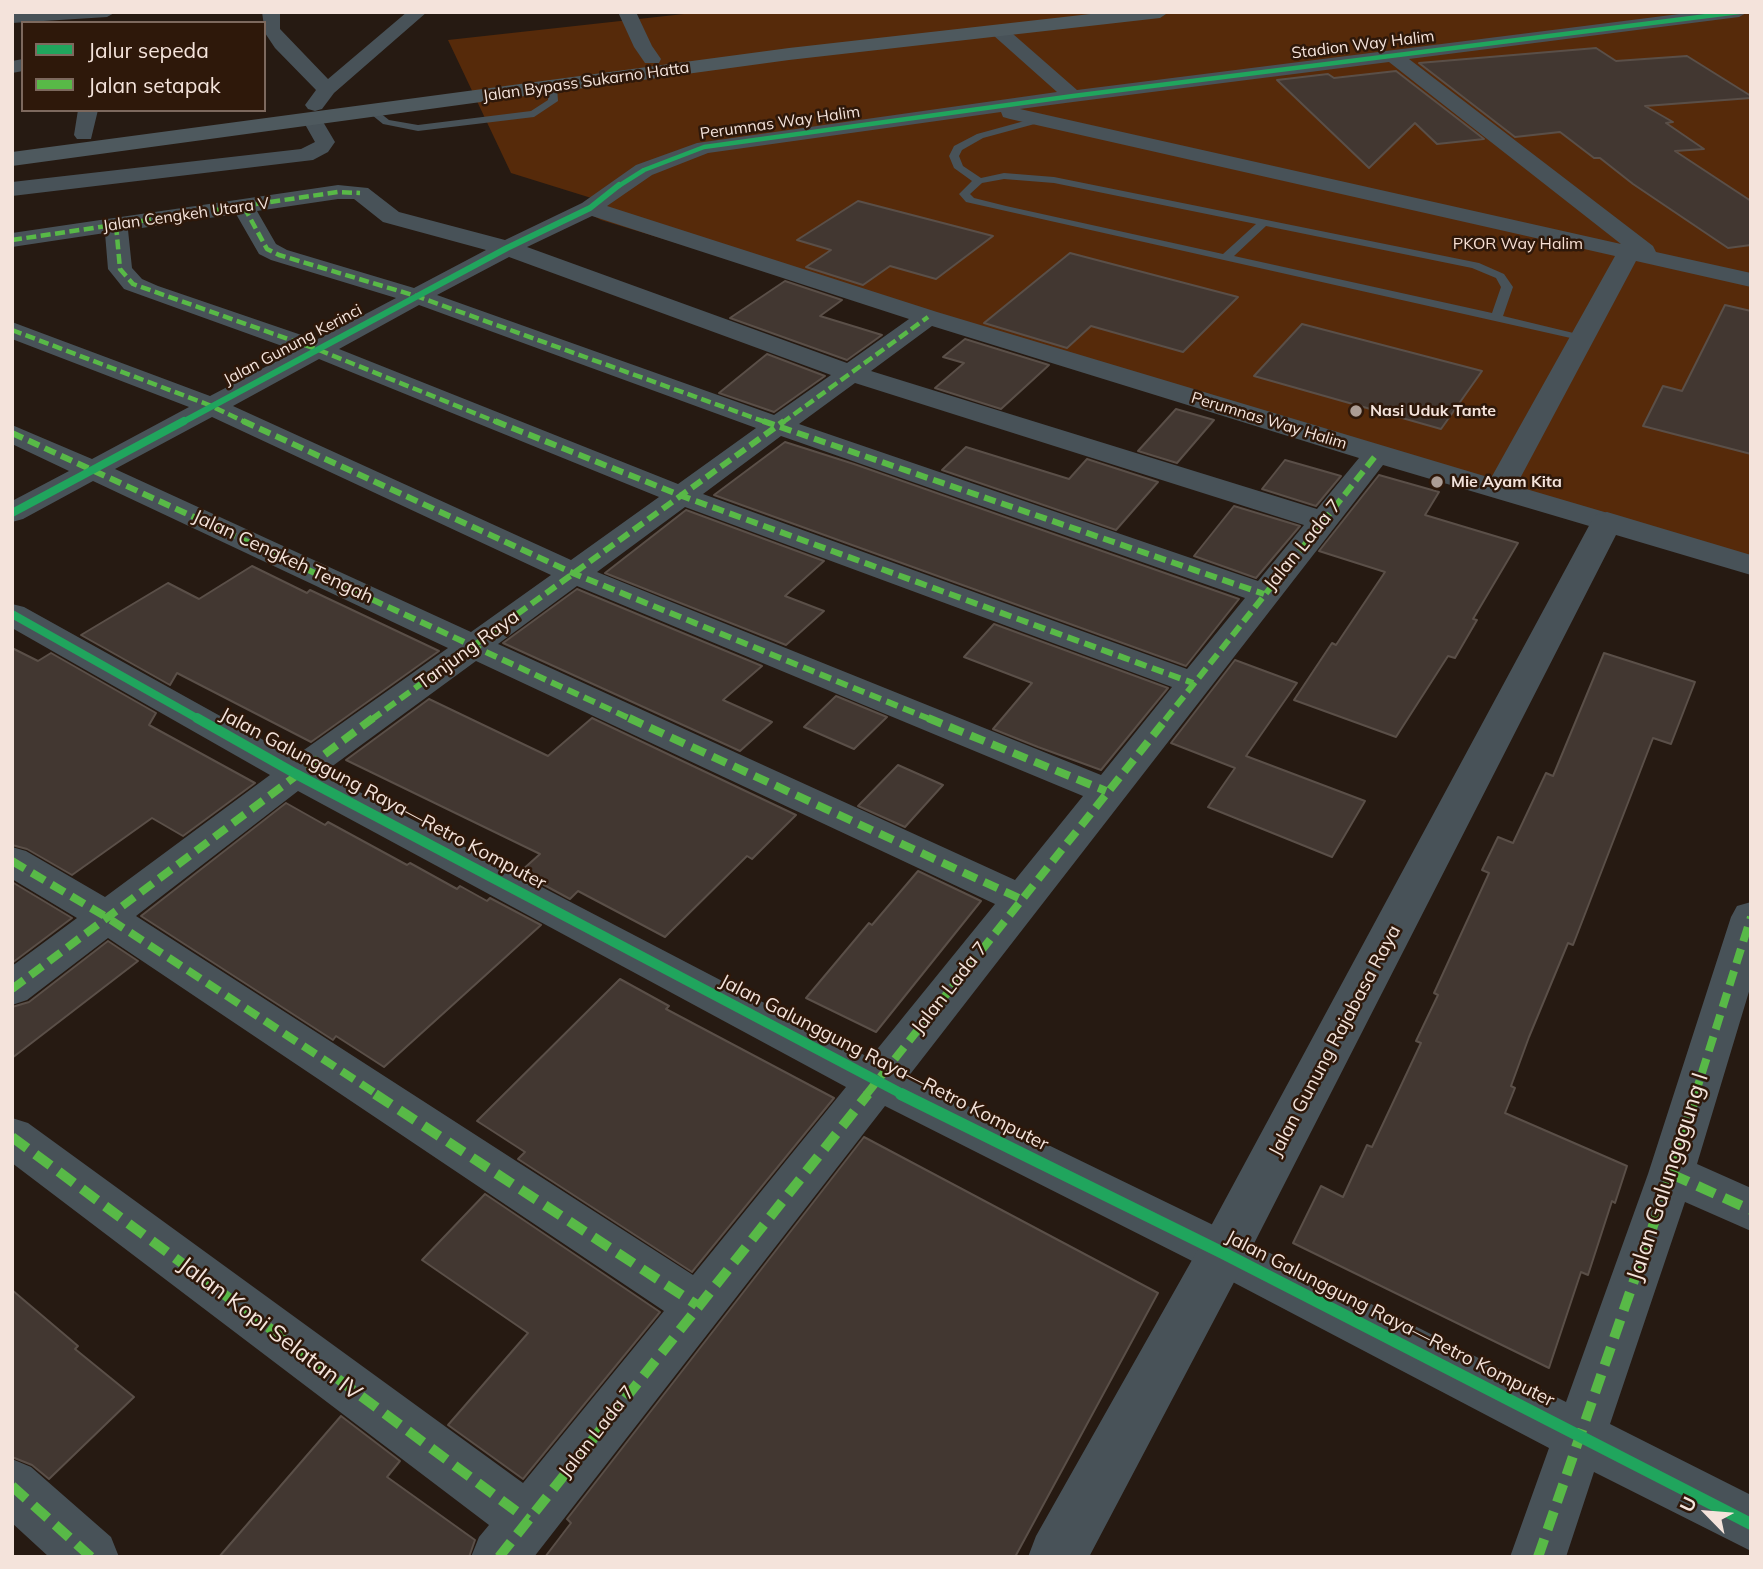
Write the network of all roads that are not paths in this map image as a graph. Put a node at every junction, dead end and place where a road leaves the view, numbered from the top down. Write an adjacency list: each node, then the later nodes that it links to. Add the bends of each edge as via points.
1 (107, 12): 8 (street)
2 (271, 12): 13 (street, via 271,29)
3 (418, 12): 13 (street)
4 (627, 12): 11 (street)
5 (1049, 12): 9 (highway, Jalan Bypass Sukarno Hatta)
6 (1160, 12): 9 (highway, Jalan Bypass Sukarno Hatta)
7 (1739, 12): 10 (street, Stadion Way Halim)
8 (12, 18)
9 (1007, 19): 11 (highway, Jalan Bypass Sukarno Hatta); 12 (street); 13 (highway, Jalan Bypass Sukarno Hatta, via 867,44 372,111)
10 (1393, 56): 12 (street, Stadion Way Halim); 30 (street, Stadion Way Halim)
11 (652, 59): 13 (highway, Jalan Bypass Sukarno Hatta)
12 (1073, 96): 14 (street, Stadion Way Halim)
13 (318, 104): 15 (highway, Jalan Bypass Sukarno Hatta); 21 (highway, Jalan Bypass Sukarno Hatta); 23 (street, via 325,142 306,155)
14 (992, 109): 18 (street, Stadion Way Halim); 25 (street, Perumnas Way Halim, via 704,147 644,170)
15 (266, 111)
16 (88, 112): 19 (street)
17 (258, 112): 19 (highway, Jalan Bypass Sukarno Hatta)
18 (1039, 120): 22 (lane, via 980,136 958,148 954,156 959,168); 30 (street, Stadion Way Halim)
19 (84, 135): 20 (highway, Jalan Bypass Sukarno Hatta)
20 (12, 144)
21 (12, 159)
22 (979, 181): 26 (lane, via 1004,176 1054,180); 31 (lane, via 964,194 970,200)
23 (12, 188)
24 (244, 207): 27 (street, Jalan Cengkeh Utara V); 29 (street, Jalan Cengkeh Utara V, via 338,192 360,193 391,217); 33 (street, via 267,249)
25 (590, 208): 29 (street, Jalan Gunung Kerinci); 34 (street, Perumnas Way Halim)
26 (1263, 223): 31 (lane); 35 (lane, via 1475,265 1500,276 1507,287)
27 (116, 225): 28 (street, Jalan Cengkeh Utara V); 38 (street, via 120,269 132,284)
28 (12, 240)
29 (507, 248): 33 (street, Jalan Gunung Kerinci); 39 (street)
30 (1642, 255): 32 (street, Stadion Way Halim); 37 (street)
31 (1226, 257): 35 (lane)
32 (1751, 281)
33 (416, 296): 38 (street, Jalan Gunung Kerinci); 41 (street)
34 (928, 317): 39 (street, Tanjung Raya); 43 (street, Perumnas Way Halim)
35 (1496, 317): 37 (lane)
36 (12, 330): 40 (street)
37 (1584, 337): 45 (street)
38 (319, 350): 40 (street, Jalan Gunung Kerinci); 46 (street)
39 (850, 373): 41 (street, Tanjung Raya); 48 (street)
40 (209, 405): 44 (street, Jalan Gunung Kerinci); 51 (street)
41 (778, 426): 46 (street, Tanjung Raya); 52 (street)
42 (12, 433): 44 (street, Jalan Cengkeh Tengah)
43 (1377, 454): 45 (street, Perumnas Way Halim); 48 (street, Jalan Lada 7)
44 (91, 469): 47 (street, Jalan Gunung Kerinci); 54 (street, Jalan Cengkeh Tengah)
45 (1499, 491): 49 (street, Perumnas Way Halim)
46 (682, 496): 51 (street, Tanjung Raya); 55 (street)
47 (12, 513)
48 (1323, 520): 52 (street, Jalan Lada 7)
49 (1607, 522): 50 (street, Perumnas Way Halim); 67 (street, Jalan Gunung Rajabasa Raya)
50 (1751, 565)
51 (575, 574): 54 (street, Tanjung Raya); 57 (street)
52 (1264, 594): 55 (street, Jalan Lada 7)
53 (12, 614): 56 (street, Jalan Galunggung Raya—Retro Komputer)
54 (475, 645): 56 (street, Tanjung Raya); 59 (street, Jalan Cengkeh Tengah)
55 (1193, 683): 57 (street, Jalan Lada 7)
56 (296, 774): 61 (street, Tanjung Raya); 63 (street, Jalan Galunggung Raya—Retro Komputer)
57 (1107, 791): 59 (street, Jalan Lada 7)
58 (12, 861): 61 (street)
59 (1021, 899): 63 (street, Jalan Lada 7)
60 (1751, 917): 65 (street, Jalan Galungggung I)
61 (107, 918): 62 (street, Tanjung Raya); 68 (street)
62 (12, 989)
63 (875, 1081): 67 (street, Jalan Galunggung Raya—Retro Komputer); 68 (street, Jalan Lada 7)
64 (12, 1138): 72 (street, Jalan Kopi Selatan IV)
65 (1671, 1174): 66 (street); 69 (street, Jalan Galungggung I)
66 (1751, 1210)
67 (1223, 1253): 69 (street, Jalan Galunggung Raya—Retro Komputer); 74 (street, Jalan Gunung Rajabasa Raya)
68 (697, 1305): 72 (street, Jalan Lada 7)
69 (1580, 1436): 71 (street, Jalan Galunggung Raya—Retro Komputer); 75 (street, Jalan Galungggung I)
70 (12, 1486): 73 (street)
71 (1751, 1524)
72 (513, 1539)
73 (91, 1557)
74 (1057, 1557)
75 (1538, 1557)

